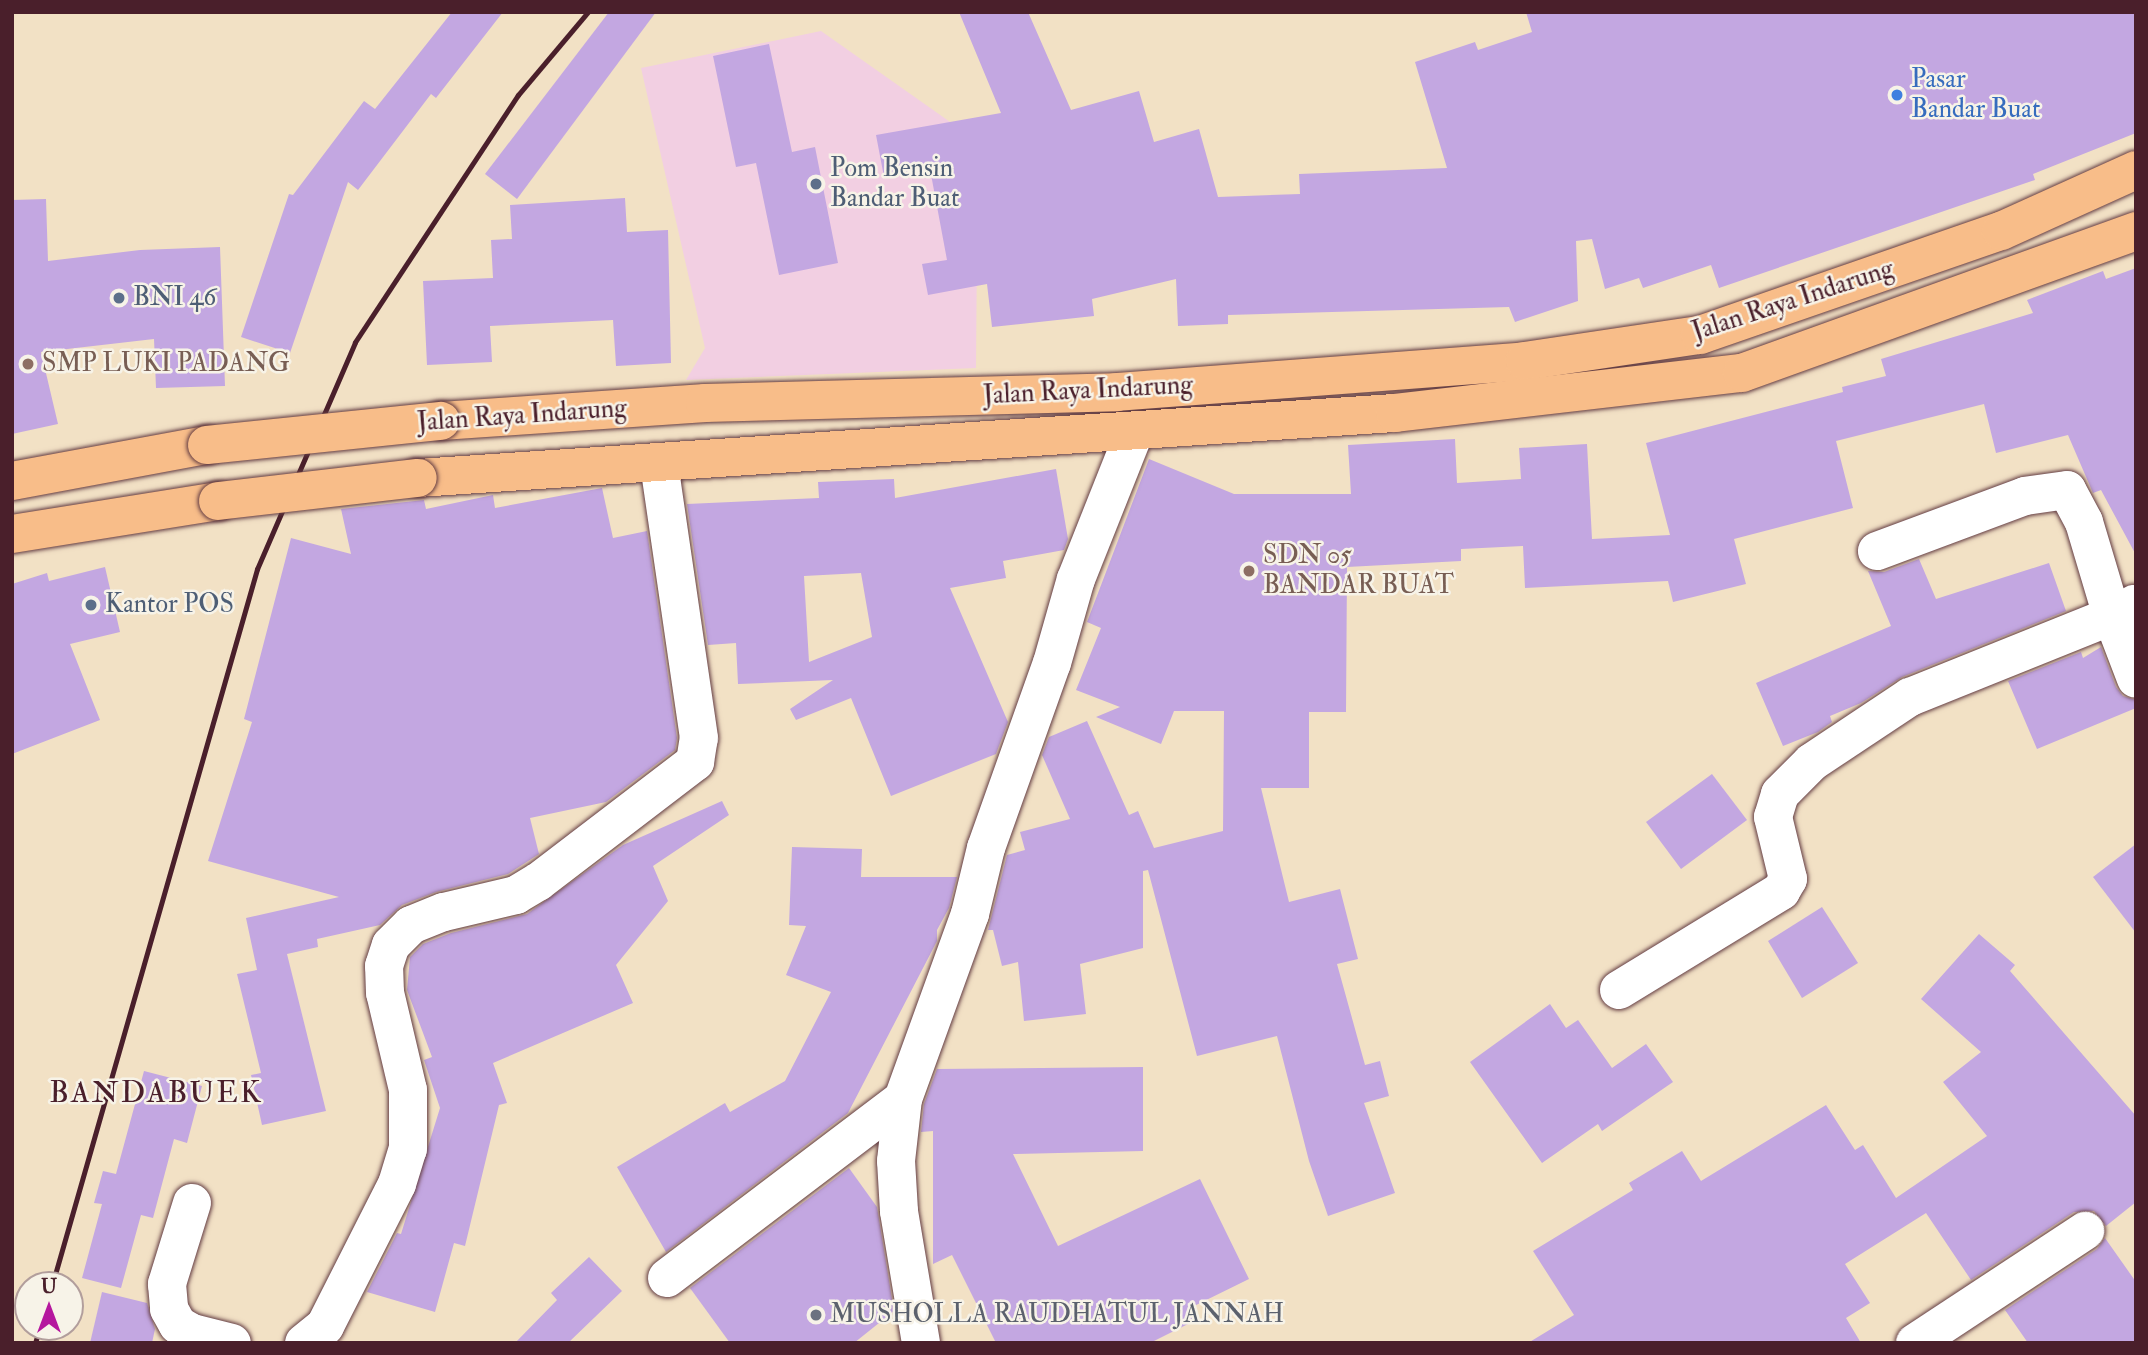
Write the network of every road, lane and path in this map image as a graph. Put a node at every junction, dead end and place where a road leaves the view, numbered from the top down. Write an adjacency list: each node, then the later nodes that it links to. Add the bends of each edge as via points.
1 (2136, 170): 3 (highway, Jalan Raya Indarung, via 2001,230 1700,335 1525,361 1117,392)
2 (2136, 231): 4 (highway, Jalan Raya Indarung, via 1742,373 1433,410)
3 (597, 409): 6 (highway); 7 (highway, Jalan Raya Indarung, bridge, via 206,445)
4 (1135, 431): 5 (highway, Jalan Raya Indarung); 13 (street, via 1076,579 1052,663 986,848 970,914)
5 (659, 463): 6 (highway, Jalan Raya Indarung); 18 (street, via 699,738 695,762 538,882 516,895 411,925 391,945 384,966 386,993 408,1090 408,1149 397,1184 325,1326)
6 (602, 468): 8 (highway, Jalan Raya Indarung, bridge, via 418,478 218,501)
7 (12, 481)
8 (12, 534)
9 (1877, 551): 10 (street, via 2025,496 2067,490)
10 (2124, 609): 11 (street); 12 (street, via 1910,697 1833,746 1780,794 1773,817 1788,878 1781,891)
11 (2136, 679)
12 (1619, 990)
13 (903, 1099): 16 (street); 19 (street, via 896,1161 899,1211)
14 (192, 1202): 17 (street, via 167,1284 169,1309 178,1325 192,1333)
15 (2085, 1231): 20 (street)
16 (667, 1278)
17 (232, 1343)
18 (304, 1343)
19 (921, 1343)
20 (1915, 1343)

